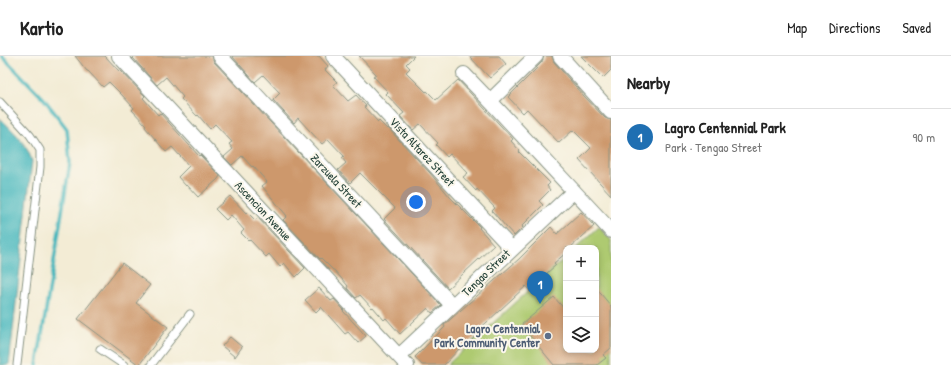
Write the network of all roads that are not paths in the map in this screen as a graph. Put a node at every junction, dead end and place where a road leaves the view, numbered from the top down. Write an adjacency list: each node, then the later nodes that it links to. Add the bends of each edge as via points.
1 (119, 56): 16 (street, Ascencion Avenue)
2 (220, 56): 13 (street, Zarzuela Street)
3 (333, 56): 12 (street, Vista Altarez Street)
4 (536, 56): 7 (street)
5 (560, 56): 9 (street)
6 (464, 74): 7 (street)
7 (490, 101): 10 (street)
8 (0, 102): 17 (lane, via 40,150)
9 (611, 112)
10 (574, 191): 11 (street); 12 (street, Tengao Street)
11 (611, 231)
12 (512, 249): 13 (street, Tengao Street)
13 (452, 305): 16 (street, Tengao Street)
14 (190, 314): 19 (lane)
15 (100, 349): 18 (lane)
16 (403, 361)
17 (17, 365)
18 (124, 365)
19 (151, 365)

